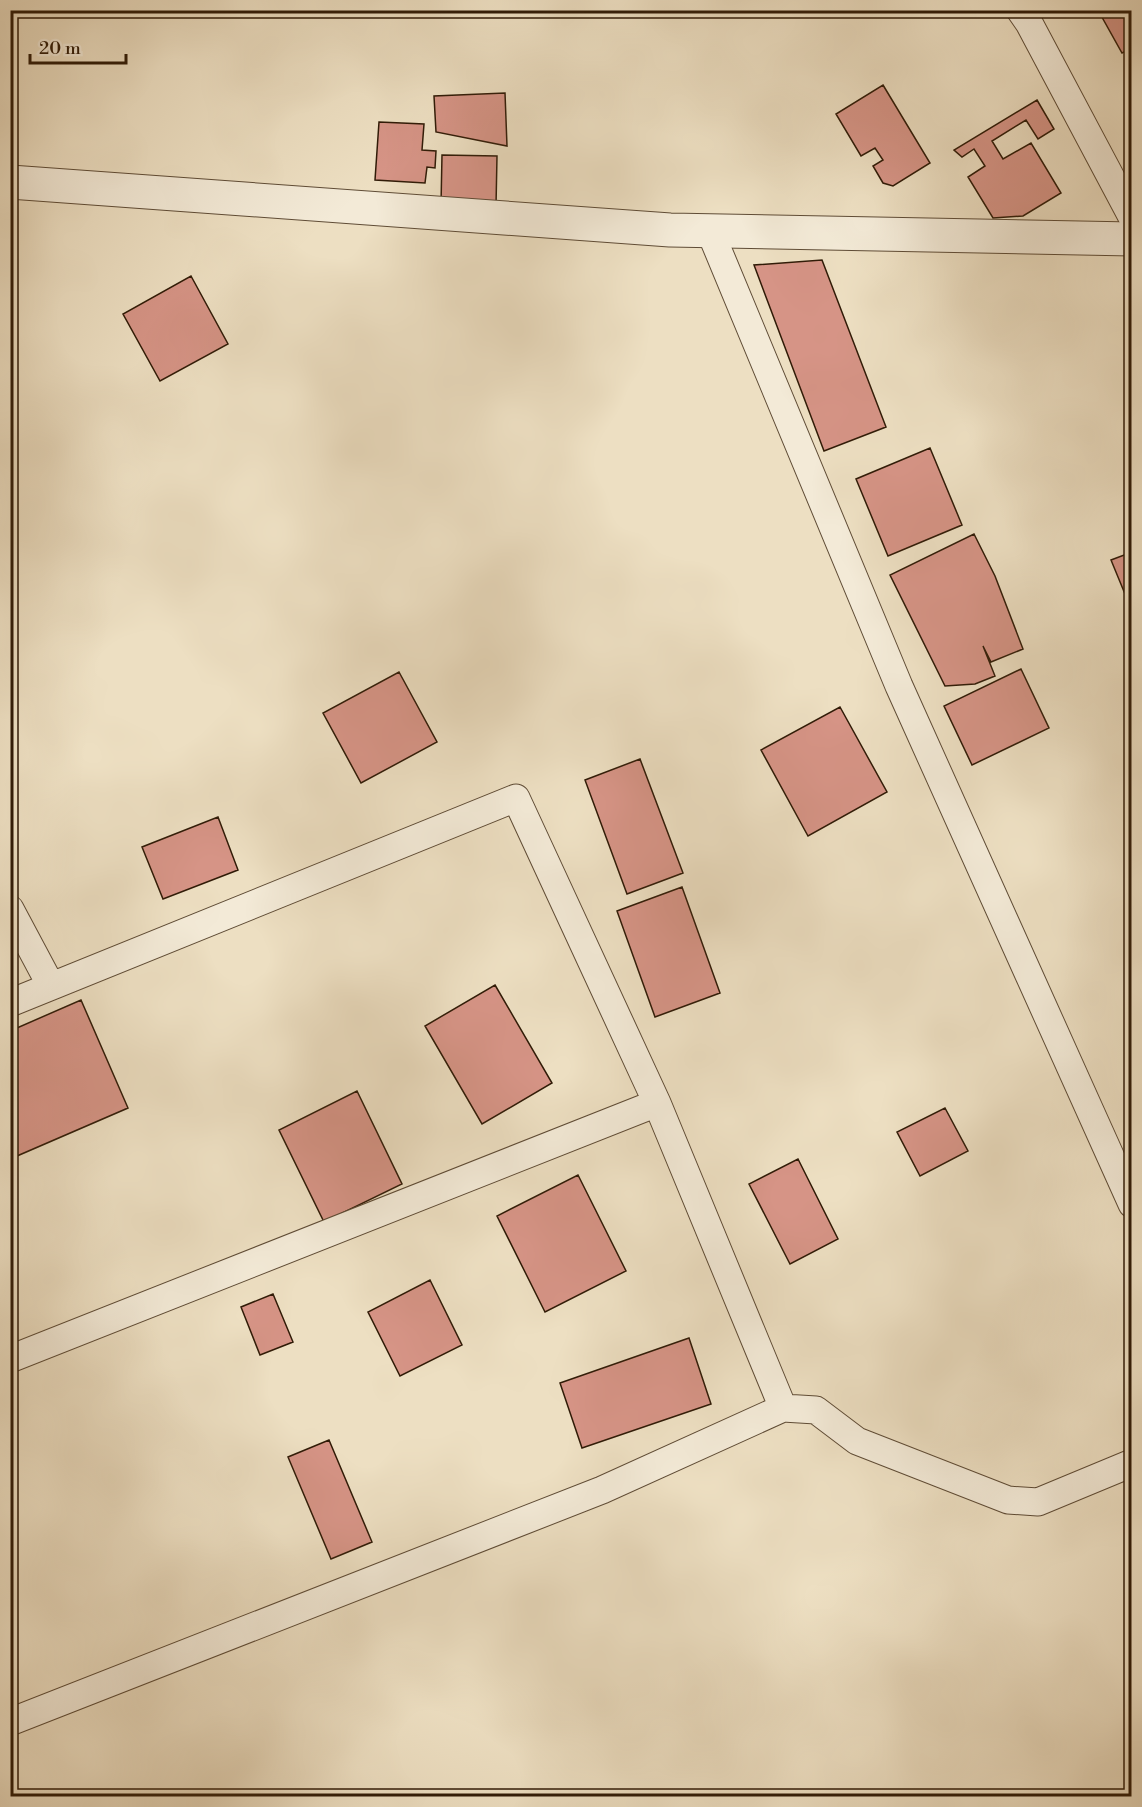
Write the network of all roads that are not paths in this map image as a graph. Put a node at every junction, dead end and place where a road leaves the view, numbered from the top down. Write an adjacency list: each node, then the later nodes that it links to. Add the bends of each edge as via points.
1 (1020, 10): 3 (street)
2 (10, 182): 4 (street)
3 (1131, 217)
4 (710, 231): 5 (street); 10 (street, via 899,686)
5 (1131, 239)
6 (10, 909): 7 (street)
7 (51, 986): 8 (street); 9 (street, via 516,798)
8 (10, 1003)
9 (657, 1103): 11 (street); 12 (street)
10 (1131, 1204)
11 (10, 1359)
12 (783, 1408): 13 (street, via 816,1410 857,1441 1008,1500 1038,1502); 14 (street, via 602,1490)
13 (1131, 1463)
14 (10, 1722)

